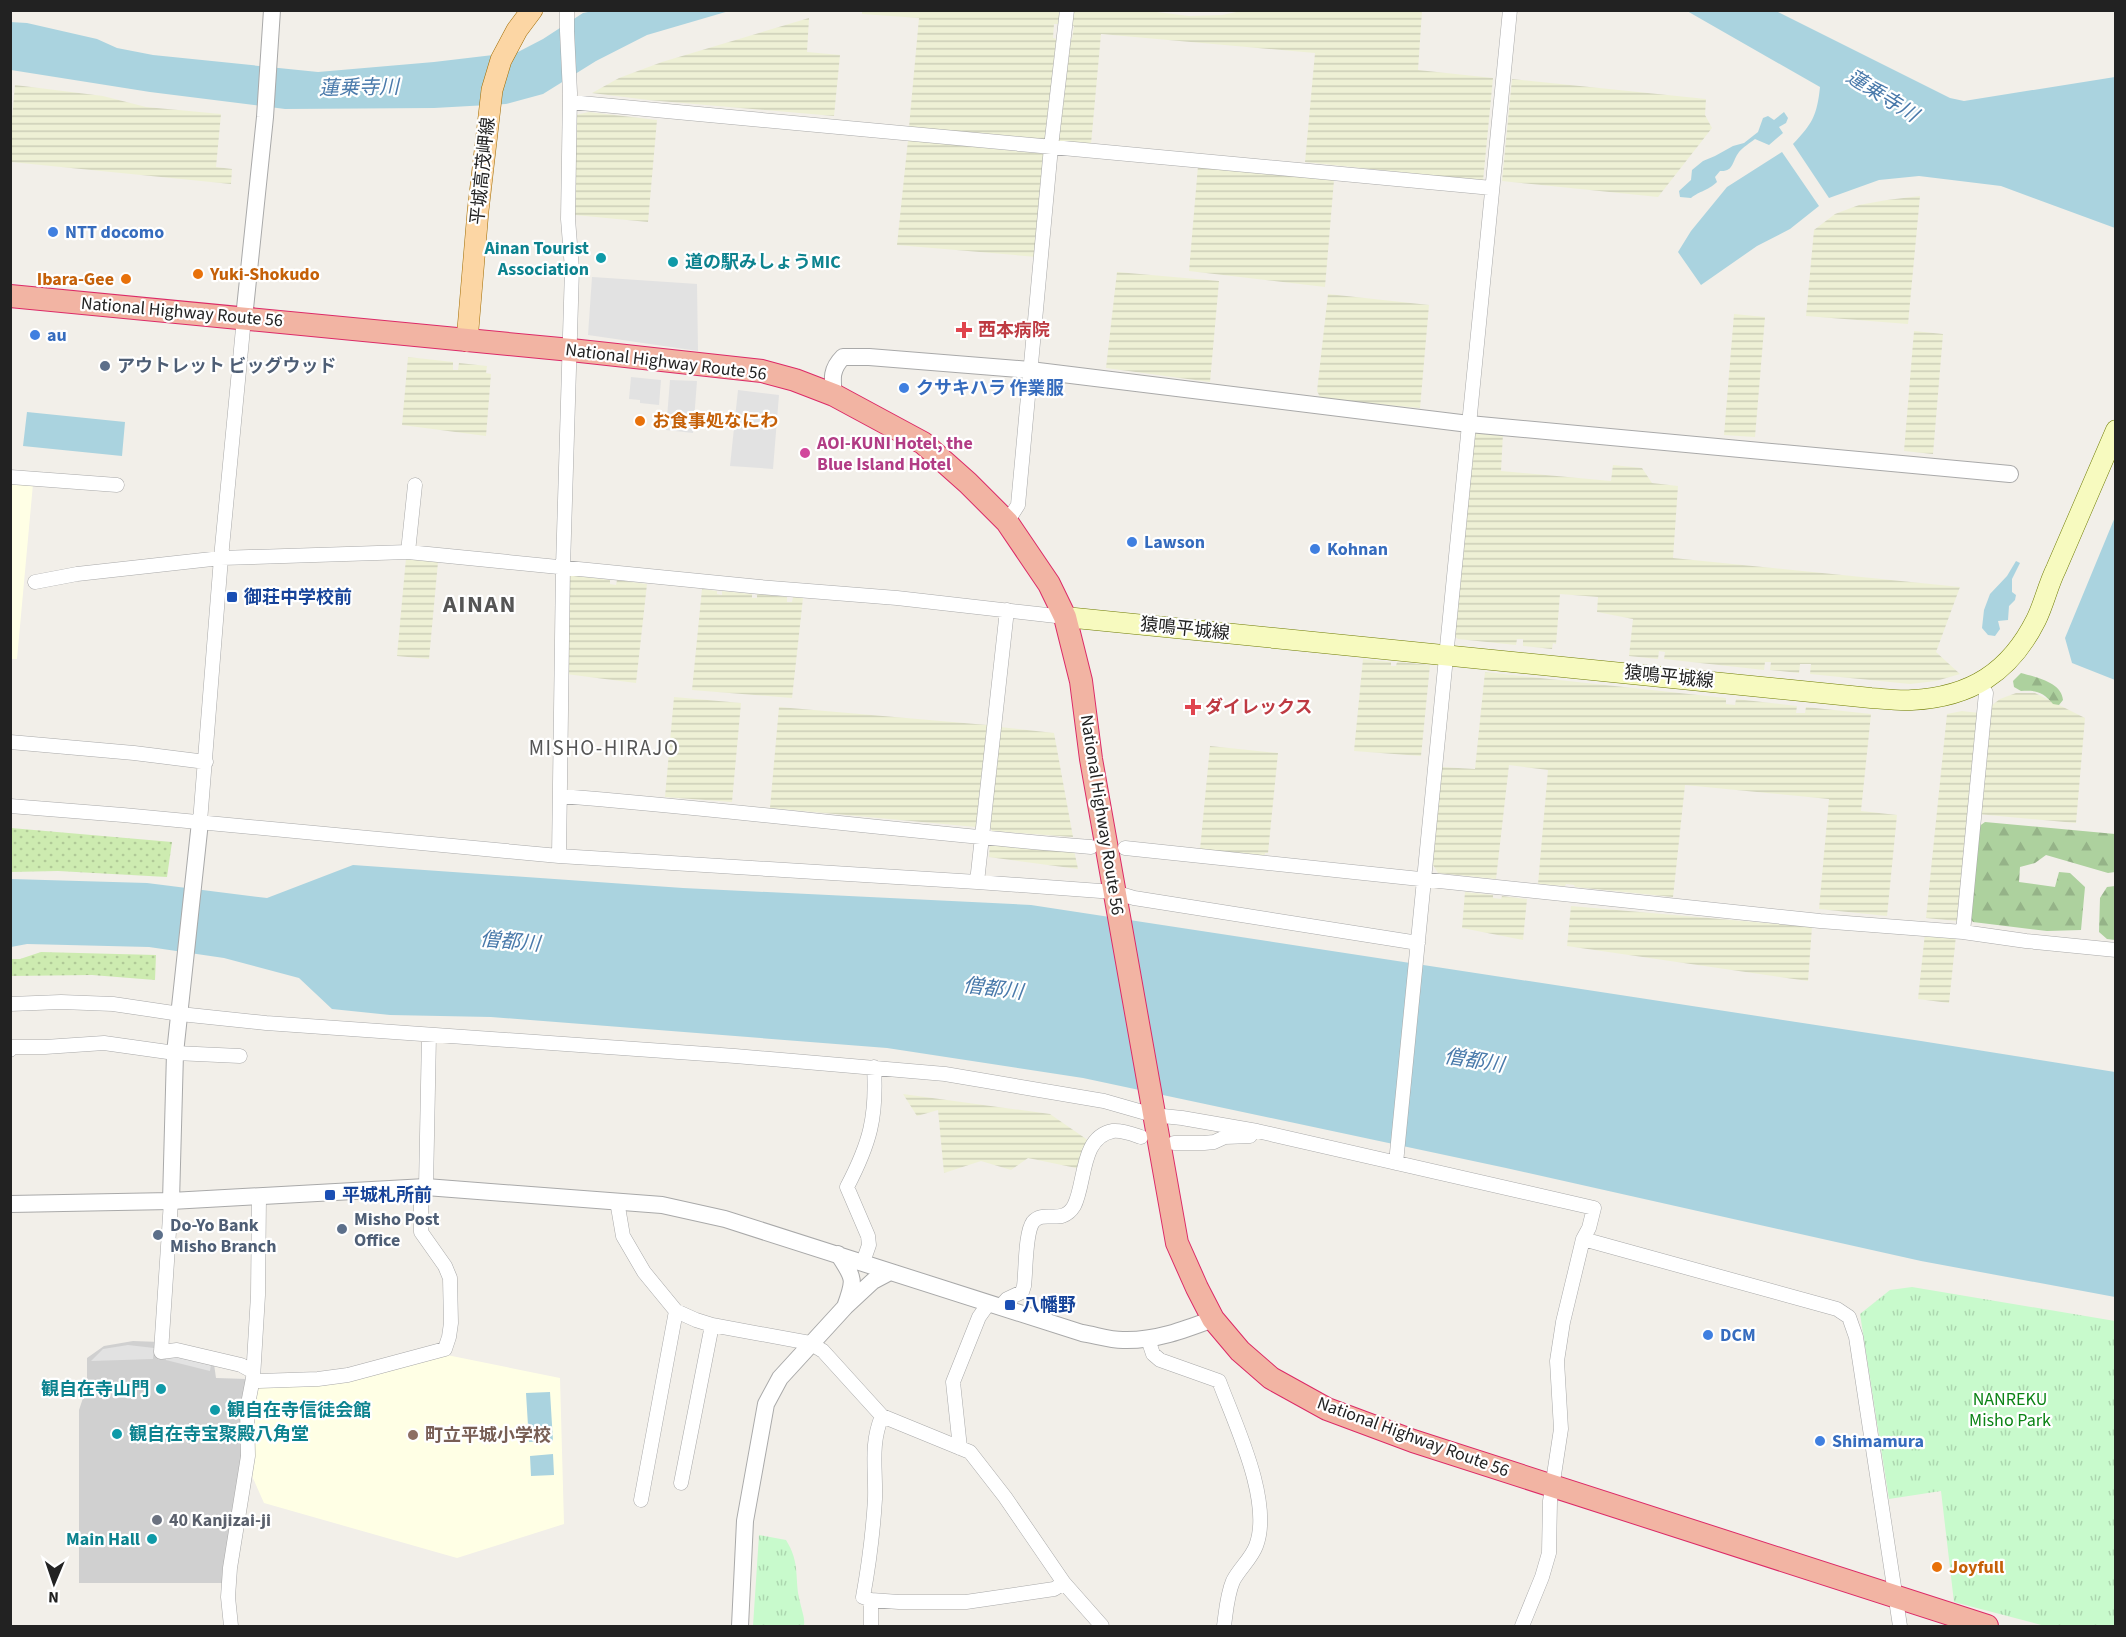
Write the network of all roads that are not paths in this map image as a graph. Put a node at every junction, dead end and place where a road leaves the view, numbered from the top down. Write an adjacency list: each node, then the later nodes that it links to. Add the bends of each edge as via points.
1 (272, 10): 10 (street)
2 (532, 10): 11 (main road, 平城高茂岬線, via 501,60 492,90)
3 (567, 10): 6 (street)
4 (1067, 10): 7 (street)
5 (1510, 10): 8 (street)
6 (570, 98): 7 (street); 12 (street)
7 (1052, 147): 8 (street); 13 (street)
8 (1492, 188): 15 (street)
9 (10, 296): 10 (highway, National Highway Route 56)
10 (244, 318): 11 (highway, National Highway Route 56); 23 (street)
11 (466, 340): 12 (highway, National Highway Route 56)
12 (571, 350): 14 (highway, National Highway Route 56, via 762,371); 24 (street)
13 (1030, 370): 14 (street, via 843,357 835,365); 15 (street); 21 (street, via 1018,505)
14 (834, 395): 21 (highway, National Highway Route 56, via 923,443)
15 (1469, 424): 17 (street); 28 (street)
16 (2115, 430): 29 (main road, 猿鳴平城線, via 2036,619 2019,647 1994,675)
17 (2010, 474)
18 (10, 477): 19 (street)
19 (117, 485)
20 (415, 485): 22 (street)
21 (1007, 522): 27 (highway, National Highway Route 56, via 1049,584)
22 (408, 552): 23 (street); 24 (street)
23 (221, 558): 25 (street); 31 (street)
24 (563, 567): 26 (street); 32 (street)
25 (35, 582)
26 (1007, 610): 27 (street); 35 (street)
27 (1065, 617): 28 (main road, 猿鳴平城線); 41 (highway, National Highway Route 56, via 1081,681)
28 (1446, 655): 29 (main road, 猿鳴平城線, via 1912,700 1954,694); 39 (street)
29 (1980, 683): 42 (street, via 1986,693)
30 (10, 742): 31 (street)
31 (206, 762): 34 (street)
32 (560, 796): 35 (street); 38 (street)
33 (10, 806): 34 (street)
34 (200, 826): 38 (street); 46 (street)
35 (982, 838): 36 (street); 40 (street)
36 (1091, 847)
37 (1125, 848): 39 (street)
38 (560, 856): 40 (street)
39 (1425, 880): 42 (street); 43 (street)
40 (977, 882): 41 (street)
41 (1116, 902): 43 (street, via 1145,900); 52 (highway, National Highway Route 56)
42 (1963, 932): 44 (street)
43 (1418, 948): 56 (street)
44 (2115, 950)
45 (10, 1004): 46 (street, via 61,1002)
46 (181, 1010): 47 (street); 49 (street)
47 (429, 1035): 51 (street); 57 (street)
48 (10, 1050): 49 (street, via 104,1043)
49 (175, 1053): 50 (street); 59 (street)
50 (240, 1056)
51 (874, 1067): 52 (street, via 1031,1088); 64 (street, via 873,1123 847,1187 868,1236)
52 (1153, 1113): 53 (street); 69 (highway, National Highway Route 56, via 1177,1244)
53 (1257, 1131): 55 (street, via 1251,1136 1225,1137 1214,1142); 56 (street)
54 (1141, 1137): 66 (street, via 1112,1131 1098,1140 1090,1150 1068,1213 1040,1217 1029,1229 1022,1292)
55 (1174, 1143)
56 (1397, 1158): 62 (street, via 1594,1208)
57 (426, 1187): 58 (street); 60 (street); 73 (street, via 421,1196 421,1232 450,1278 451,1323 445,1349 348,1375 318,1379 259,1381)
58 (259, 1196): 59 (street); 73 (street)
59 (171, 1201): 61 (street); 73 (street, via 161,1353 177,1350 241,1365)
60 (617, 1201): 63 (street, via 662,1205 725,1219); 68 (street, via 623,1236 644,1272)
61 (10, 1204)
62 (1583, 1239): 77 (street, via 1557,1361 1561,1429); 80 (street, via 1837,1310 1849,1317 1856,1337)
63 (838, 1254): 64 (street); 67 (street, via 853,1285)
64 (863, 1263): 65 (street)
65 (890, 1272): 66 (street); 67 (street, via 873,1281)
66 (995, 1305): 71 (street, via 1082,1333 1122,1340); 75 (street, via 979,1317 953,1382)
67 (844, 1308): 72 (street)
68 (676, 1311): 70 (street); 78 (street)
69 (1213, 1319): 71 (street); 77 (highway, National Highway Route 56, via 1240,1351 1271,1378 1327,1409)
70 (712, 1324): 72 (street); 76 (street)
71 (1148, 1339): 86 (street, via 1153,1354 1160,1360 1219,1381 1252,1467 1260,1522 1257,1545 1234,1580)
72 (810, 1343): 74 (street); 83 (street, via 780,1378 766,1404 745,1521)
73 (252, 1374): 82 (street, via 247,1409 248,1456 230,1568)
74 (882, 1416): 75 (street); 81 (street, via 875,1432 873,1526 863,1597)
75 (960, 1448): 79 (street, via 970,1452 985,1469)
76 (681, 1483)
77 (1552, 1486): 80 (highway, National Highway Route 56); 87 (street, via 1549,1553)
78 (641, 1500)
79 (1064, 1583): 81 (street, via 1054,1589 966,1602); 85 (street)
80 (1895, 1597): 88 (street); 89 (highway, National Highway Route 56)
81 (871, 1600): 84 (street)
82 (231, 1626)
83 (740, 1626)
84 (871, 1626)
85 (1102, 1626)
86 (1224, 1626)
87 (1522, 1626)
88 (1900, 1626)
89 (1988, 1626)

